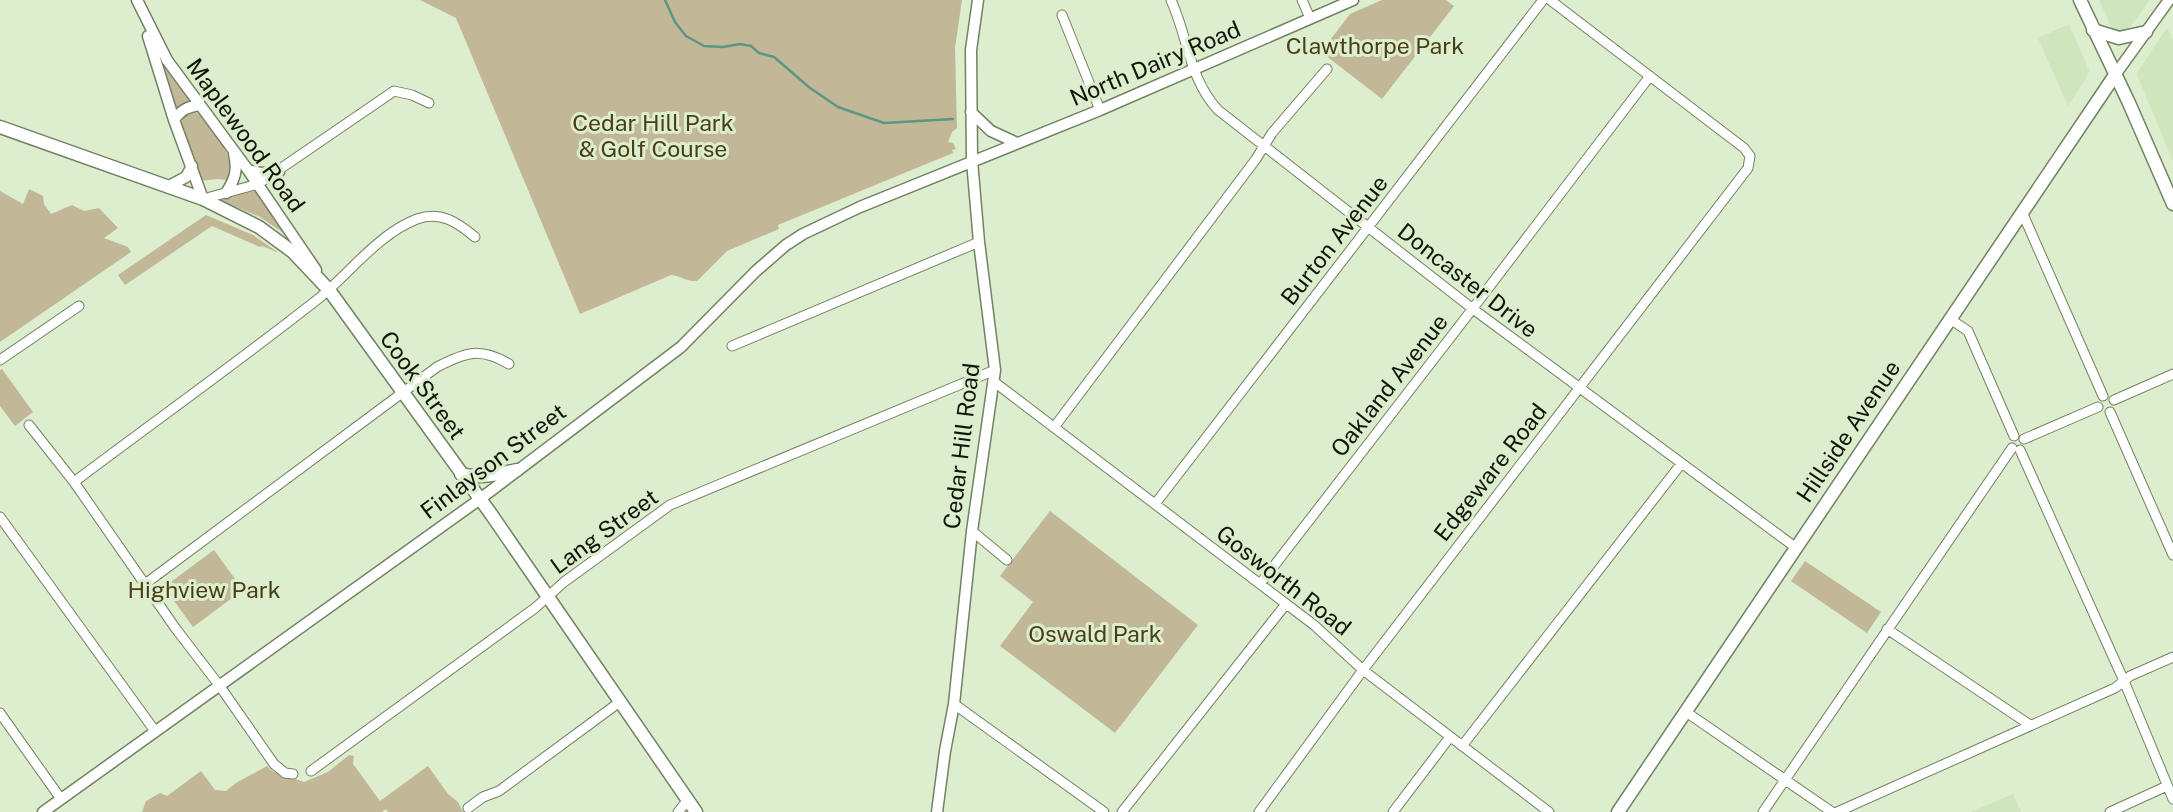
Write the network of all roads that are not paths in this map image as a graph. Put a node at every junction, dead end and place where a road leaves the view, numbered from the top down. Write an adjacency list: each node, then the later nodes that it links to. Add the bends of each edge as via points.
1 (137, 0): 19 (street, Maplewood Road, via 159,47); 22 (street, Maplewood Road)
2 (978, 0): 21 (street, Cedar Hill Road, via 971,50)
3 (1171, 0): 14 (street, Doncaster Drive)
4 (1302, 0): 11 (street)
5 (1353, 0): 11 (street, North Dairy Road)
6 (1543, 0): 37 (street, Burton Avenue)
7 (1550, 0): 17 (street)
8 (2080, 0): 12 (main road)
9 (2169, 0): 13 (street)
10 (1062, 15): 20 (street)
11 (1310, 18): 14 (street, North Dairy Road)
12 (2093, 30): 13 (main road, via 2119,38); 16 (main road)
13 (2146, 32): 16 (street)
14 (1193, 69): 20 (street, North Dairy Road); 25 (street, Doncaster Drive, via 1212,103)
15 (1327, 69): 25 (street)
16 (2115, 75): 35 (main road); 36 (main road, Hillside Avenue)
17 (1650, 76): 42 (street, Oakland Avenue); 49 (street, Edgeware Road, via 1744,148 1750,156 1748,168)
18 (429, 103): 30 (street, via 394,91)
19 (200, 105): 22 (street, via 180,111); 26 (street, Maplewood Road)
20 (1100, 110): 24 (street, North Dairy Road)
21 (971, 112): 24 (street, via 991,131); 27 (street, Cedar Hill Road)
22 (174, 120): 28 (street, Maplewood Road)
23 (0, 127): 32 (main road, Cook Street)
24 (1017, 143): 27 (street, North Dairy Road)
25 (1264, 146): 37 (street, Doncaster Drive); 56 (street)
26 (232, 148): 29 (street, Maplewood Road); 33 (street, via 236,173)
27 (972, 161): 39 (street, Cedar Hill Road); 60 (street, Finlayson Street, via 827,222 786,245 681,347)
28 (192, 166): 32 (street, via 186,177); 34 (street, Maplewood Road)
29 (248, 170): 30 (street); 31 (street, Maplewood Road)
30 (279, 172): 31 (street)
31 (258, 184): 33 (street); 40 (street, Maplewood Road)
32 (169, 186): 34 (main road, Cook Street)
33 (226, 193): 34 (street)
34 (203, 199): 40 (main road, Cook Street, via 278,240)
35 (2173, 204)
36 (2022, 212): 43 (main road, Hillside Avenue); 51 (street)
37 (1368, 227): 42 (street, Doncaster Drive); 64 (street, Burton Avenue)
38 (475, 237): 40 (street, via 446,218 418,219 393,230)
39 (979, 243): 44 (street); 48 (street, Cedar Hill Road)
40 (329, 290): 50 (main road, Cook Street); 62 (street)
41 (79, 306): 45 (street)
42 (1473, 309): 49 (street, Doncaster Drive); 71 (street, Oakland Avenue)
43 (1950, 319): 57 (street, via 1968,331); 67 (main road, Hillside Avenue)
44 (732, 346)
45 (0, 360)
46 (509, 364): 50 (street, via 493,355 464,355 437,367)
47 (2173, 374): 52 (street)
48 (994, 375): 56 (street, Gosworth Road); 66 (street, Cedar Hill Road); 72 (street, Lang Street, via 670,505)
49 (1579, 388): 59 (street, Doncaster Drive); 76 (street, Edgeware Road)
50 (402, 392): 61 (main road, Cook Street); 70 (street)
51 (2103, 396): 52 (street); 53 (street)
52 (2114, 400): 54 (street)
53 (2098, 407): 54 (street); 57 (street)
54 (2110, 412): 68 (street)
55 (29, 425): 62 (street)
56 (1055, 426): 64 (street, Gosworth Road)
57 (2019, 437): 58 (street, via 2010,442)
58 (2016, 449): 74 (street); 77 (street)
59 (1681, 464): 67 (street, Doncaster Drive); 86 (street)
60 (517, 470): 61 (main road, via 477,478); 63 (street, Finlayson Street)
61 (461, 474): 63 (main road, Cook Street)
62 (74, 482): 70 (street)
63 (480, 499): 72 (main road, Cook Street); 78 (street, Finlayson Street)
64 (1155, 504): 71 (street, Gosworth Road)
65 (0, 517): 84 (street)
66 (972, 531): 69 (street); 80 (street, Cedar Hill Road)
67 (1795, 548): 81 (main road, Hillside Avenue)
68 (2173, 555)
69 (1007, 560)
70 (145, 584): 78 (street)
71 (1260, 584): 73 (street, Gosworth Road)
72 (549, 596): 79 (main road, Cook Street); 87 (street, Lang Street)
73 (1286, 604): 76 (street, Gosworth Road); 100 (street)
74 (1887, 629): 83 (street); 89 (street)
75 (2173, 657): 77 (street)
76 (1363, 670): 85 (street, Gosworth Road); 101 (street, Edgeware Road)
77 (2124, 681): 83 (street); 90 (street)
78 (219, 685): 84 (street, Finlayson Street); 88 (street, via 274,764)
79 (621, 701): 93 (main road, Cook Street); 94 (street, via 499,791)
80 (954, 704): 98 (street, Cedar Hill Road); 99 (street)
81 (1686, 712): 89 (street); 104 (main road, Hillside Avenue)
82 (0, 713): 91 (street)
83 (2030, 724): 106 (street)
84 (155, 731): 91 (street, Finlayson Street)
85 (1450, 737): 86 (street, Gosworth Road); 102 (street)
86 (1462, 746): 103 (street, Gosworth Road)
87 (311, 771)
88 (293, 774)
89 (1785, 779): 105 (street); 106 (street)
90 (2167, 786): 92 (street); 107 (street)
91 (61, 799): 95 (street, Finlayson Street)
92 (2173, 799)
93 (688, 800): 96 (street); 97 (main road, Cook Street)
94 (468, 808)
95 (43, 812)
96 (678, 812)
97 (696, 812)
98 (937, 812)
99 (1104, 812)
100 (1122, 812)
101 (1259, 812)
102 (1394, 812)
103 (1549, 812)
104 (1618, 812)
105 (1763, 812)
106 (1835, 812)
107 (2110, 812)

